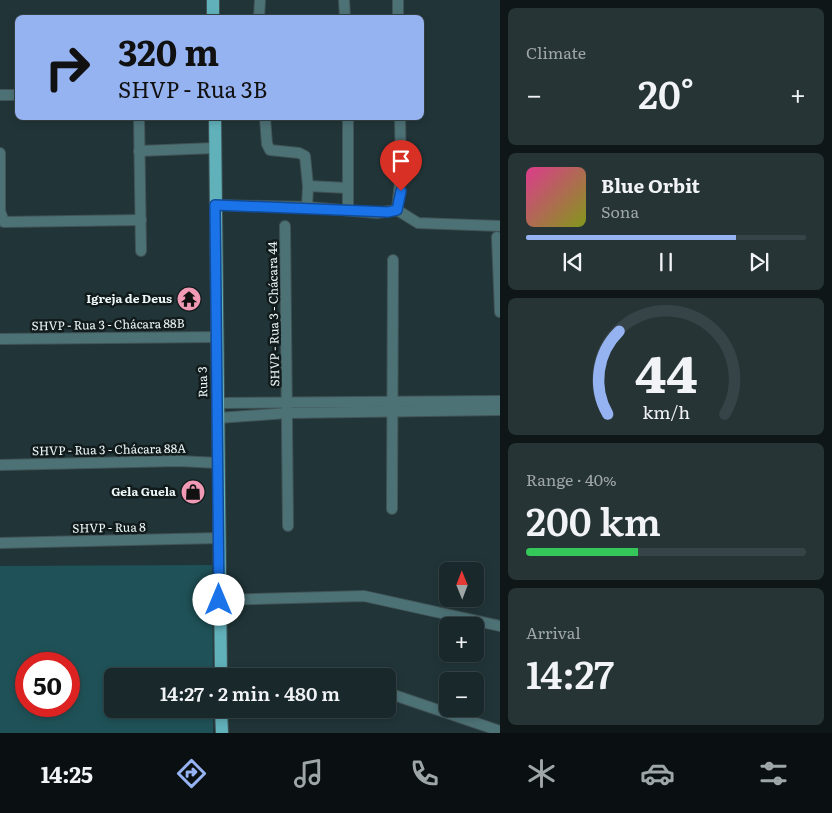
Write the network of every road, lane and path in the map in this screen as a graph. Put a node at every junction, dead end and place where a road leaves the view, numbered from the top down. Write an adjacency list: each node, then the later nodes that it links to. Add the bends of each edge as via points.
1 (213, 0): 5 (main road)
2 (260, 0): 6 (street)
3 (344, 0): 7 (street)
4 (398, 0): 8 (street)
5 (213, 15)
6 (258, 15)
7 (345, 15)
8 (398, 15)
9 (0, 95): 10 (street)
10 (15, 95)
11 (138, 120): 17 (street)
12 (215, 120): 16 (main road, Rua 3)
13 (266, 120): 19 (street, via 268,148 274,152 303,154)
14 (348, 120): 20 (street)
15 (400, 120): 24 (street, via 402,173)
16 (216, 148): 17 (street); 21 (main road, Rua 3)
17 (139, 150): 25 (street)
18 (0, 153): 25 (street, via 1,218 6,223)
19 (308, 186): 20 (street); 22 (street)
20 (348, 188): 23 (street)
21 (215, 205): 22 (street); 32 (main road, Rua 3)
22 (307, 207): 23 (street)
23 (348, 210): 24 (street)
24 (397, 210): 27 (street, via 418,224)
25 (141, 220): 29 (street)
26 (285, 226): 38 (street, SHVP - Rua 3 - Chácara 44)
27 (500, 226)
28 (496, 237): 31 (street)
29 (141, 251)
30 (392, 260): 37 (street)
31 (500, 312)
32 (216, 337): 33 (street, SHVP - Rua 3 - Chácara 88B); 36 (main road, Rua 3)
33 (0, 339)
34 (500, 401): 37 (street, SHVP - Rua 3 - Chácara 44)
35 (259, 403): 36 (street, SHVP - Rua 3 - Chácara 44); 38 (street, SHVP - Rua 3 - Chácara 44); 40 (street)
36 (217, 404): 41 (main road, Rua 3)
37 (393, 407): 38 (street, SHVP - Rua 3 - Chácara 44); 39 (street, SHVP - Rua 3 - Chácara 44); 45 (street)
38 (288, 408): 40 (street, SHVP - Rua 3 - Chácara 44); 46 (street, SHVP - Rua 3 - Chácara 44)
39 (500, 410): 42 (street, SHVP - Rua 3 - Chácara 44)
40 (259, 415): 41 (street, SHVP - Rua 3 - Chácara 44)
41 (218, 418): 43 (main road, Rua 3)
42 (500, 418)
43 (218, 463): 44 (street, SHVP - Rua 3 - Chácara 88A); 47 (main road, Rua 3)
44 (0, 465)
45 (392, 509)
46 (288, 526)
47 (219, 538): 48 (street, SHVP - Rua 8); 49 (main road, Rua 3)
48 (0, 543)
49 (219, 600): 50 (street, via 364,596); 51 (main road, Rua 3)
50 (500, 626)
51 (221, 668)
52 (396, 696): 54 (street)
53 (221, 718): 55 (main road)
54 (500, 730)
55 (222, 733)

